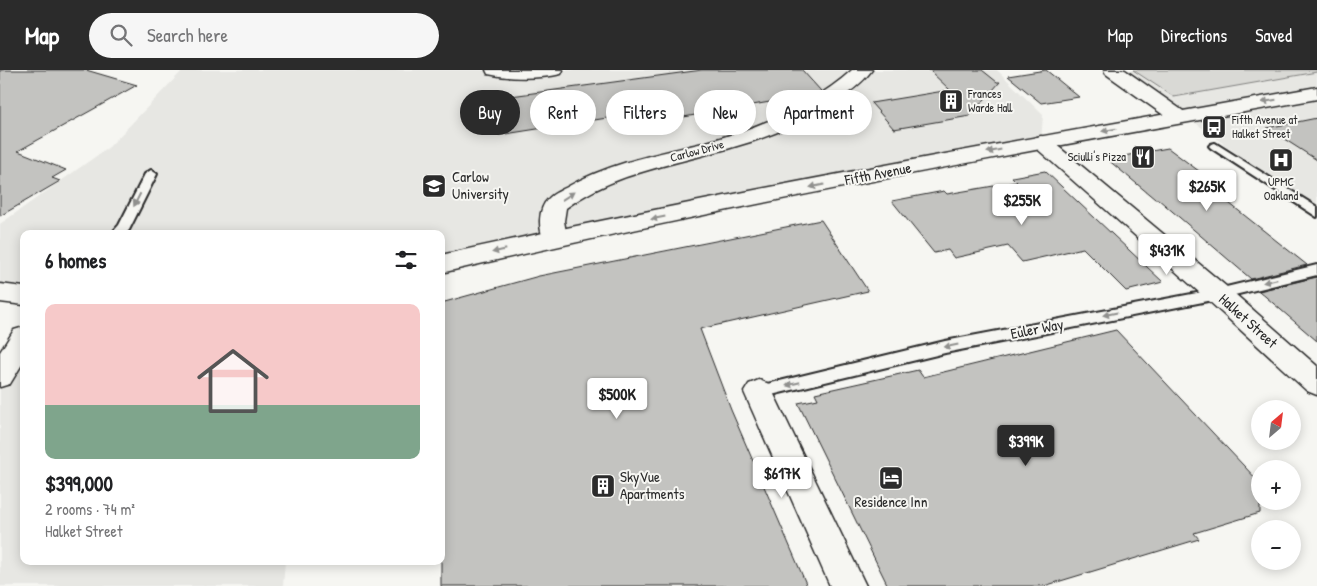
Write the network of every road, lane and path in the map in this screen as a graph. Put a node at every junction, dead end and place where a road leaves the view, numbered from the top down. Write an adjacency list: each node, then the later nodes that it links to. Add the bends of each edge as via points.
1 (495, 70): 2 (main road)
2 (554, 70)
3 (863, 70): 12 (main road, Carlow Drive, one-way to 3, via 552,215 556,204 576,190 619,172 732,142 766,129 809,109)
4 (1113, 70): 6 (main road)
5 (1317, 93): 6 (main road, Fifth Avenue, one-way to 6)
6 (1179, 117): 7 (main road, Fifth Avenue, one-way to 7)
7 (1042, 142): 12 (main road, Fifth Avenue, one-way to 12); 16 (main road, Halket Street)
8 (1214, 146): 10 (lane)
9 (151, 174): 11 (lane, one-way to 11)
10 (1317, 213)
11 (120, 230)
12 (555, 238): 13 (main road, Fifth Avenue, one-way to 13)
13 (445, 263)
14 (1317, 270): 16 (lane, Euler Way, one-way to 16)
15 (0, 293): 17 (main road)
16 (1218, 294): 20 (main road, Halket Street); 21 (lane, Euler Way, one-way to 21, via 945,347)
17 (20, 296)
18 (20, 344): 19 (main road)
19 (0, 376)
20 (1317, 383)
21 (759, 392): 22 (main road)
22 (848, 586)

